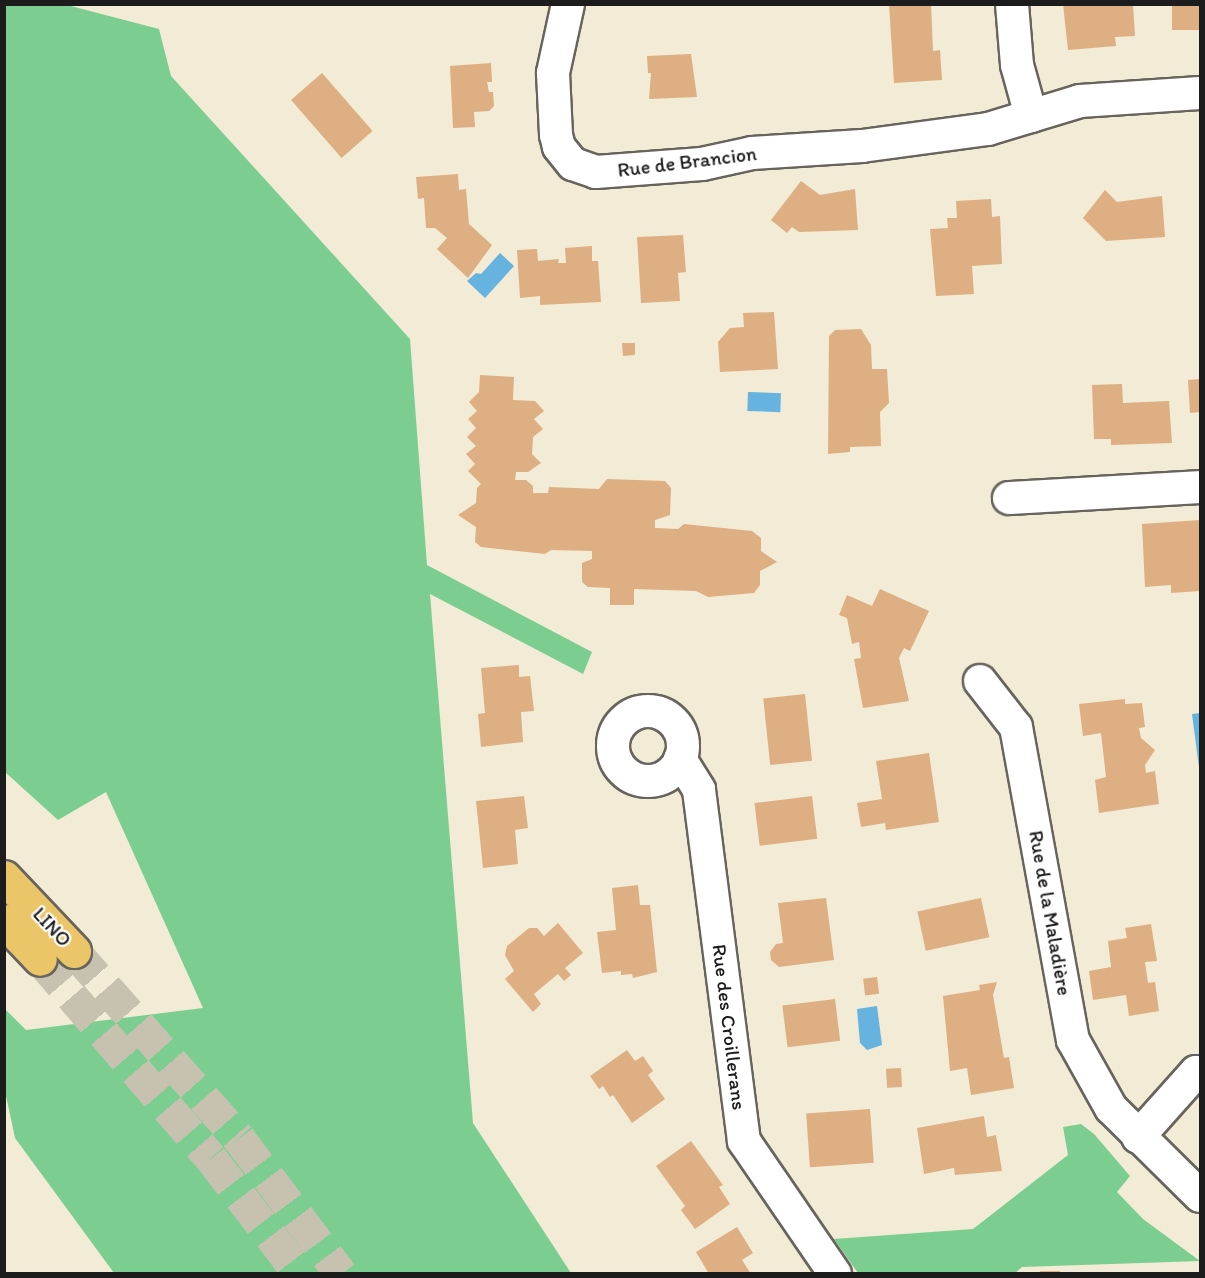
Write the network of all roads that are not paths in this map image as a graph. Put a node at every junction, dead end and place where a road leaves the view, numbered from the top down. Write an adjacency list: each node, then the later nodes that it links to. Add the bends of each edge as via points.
1 (568, 4): 4 (street, Rue de Brancion, via 553,73 556,135 565,156 583,170 702,164 752,153 862,146 988,129)
2 (1012, 4): 4 (street, via 1017,65)
3 (1200, 93): 4 (street, Rue de Brancion, via 1080,101)
4 (1031, 116)
5 (1200, 487): 6 (street)
6 (1009, 498)
7 (980, 681): 14 (street, Rue de la Maladière, via 1016,727 1073,1040 1111,1108)
8 (680, 759): 16 (street, Rue des Croillerans, via 699,790 744,1142)
9 (4, 877): 11 (highway, LINO)
10 (4, 921): 12 (highway, LINO)
11 (74, 951)
12 (40, 960)
13 (1200, 1072): 14 (street)
14 (1138, 1137): 15 (street, Rue de la Maladière)
15 (1200, 1196)
16 (835, 1274)

